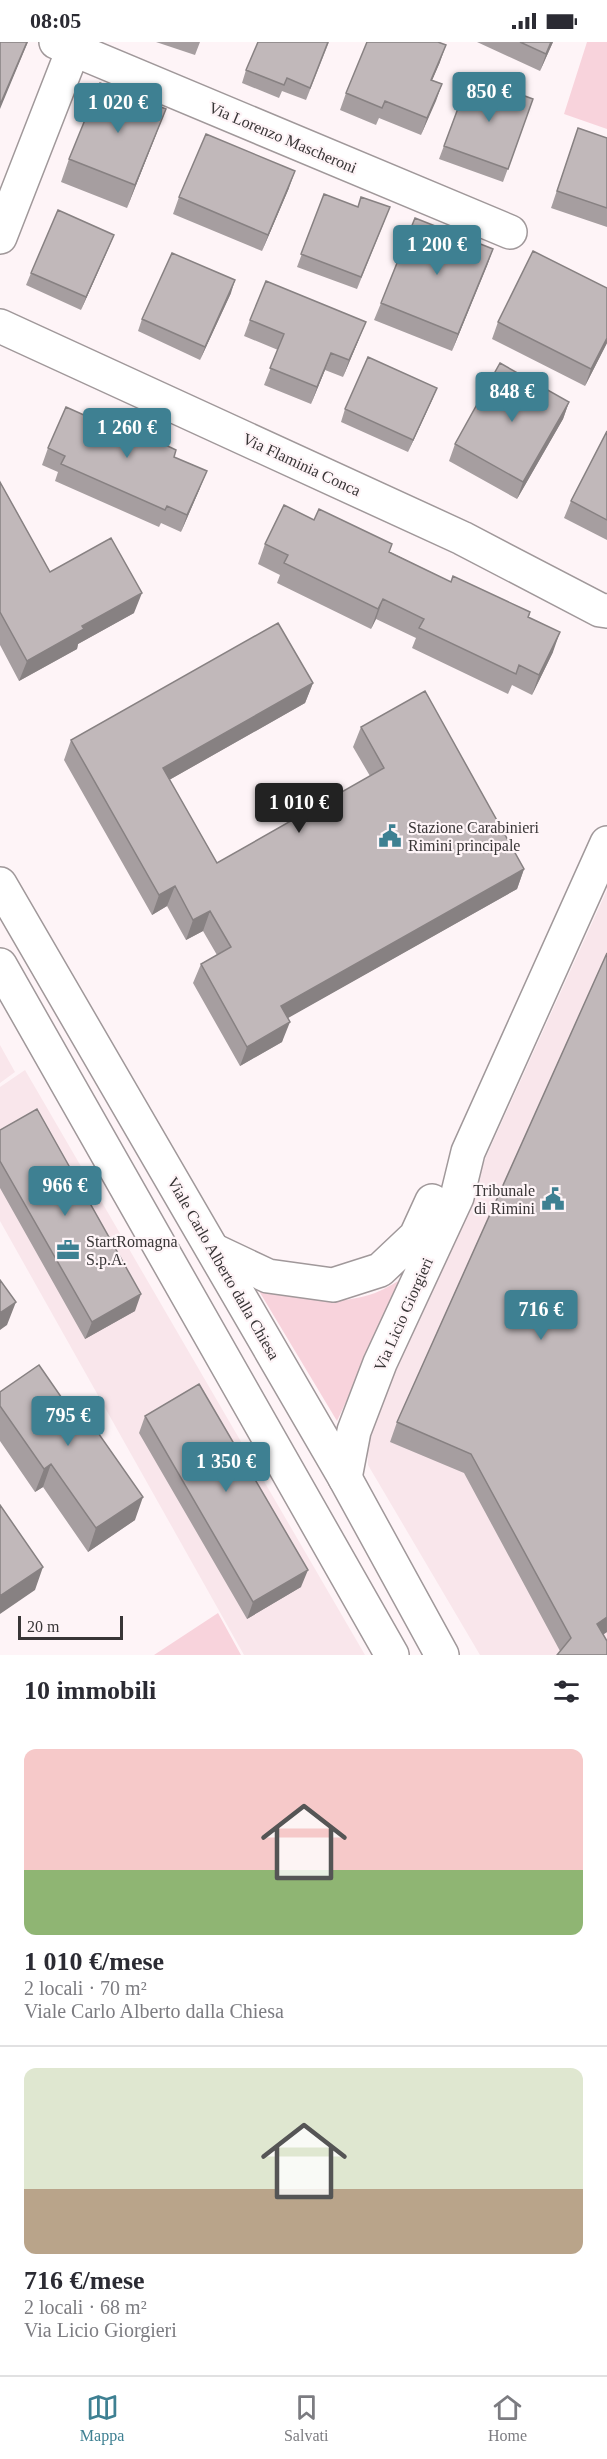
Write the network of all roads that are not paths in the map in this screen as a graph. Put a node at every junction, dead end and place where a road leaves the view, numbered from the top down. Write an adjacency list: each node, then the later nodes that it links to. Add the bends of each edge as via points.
1 (69, 44): 2 (street, Via Lorenzo Mascheroni); 3 (street)
2 (510, 232)
3 (0, 237)
4 (0, 326): 5 (street, Via Flaminia Conca, via 462,538)
5 (605, 613)
6 (607, 843): 9 (street, Via Licio Giorgieri)
7 (0, 884): 10 (street, Viale Carlo Alberto dalla Chiesa)
8 (0, 965): 12 (street)
9 (468, 1152): 10 (street, Via Licio Giorgieri, via 436,1193 416,1236 380,1270 333,1285 268,1276); 11 (street, Via Licio Giorgieri, via 457,1197 380,1363 354,1431)
10 (214, 1251): 11 (street, Viale Carlo Alberto dalla Chiesa)
11 (345, 1478): 13 (street, Viale Carlo Alberto dalla Chiesa)
12 (392, 1655)
13 (442, 1655)

